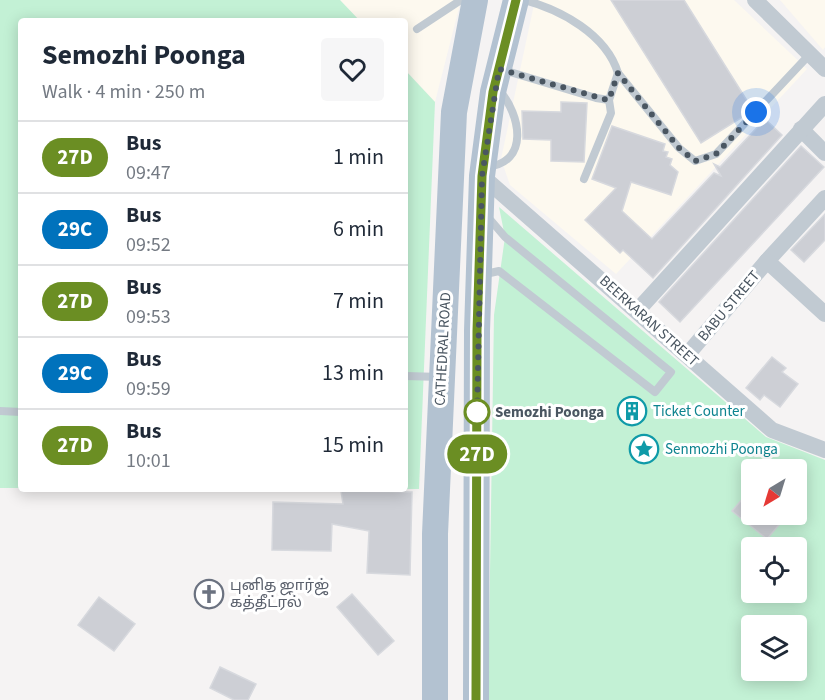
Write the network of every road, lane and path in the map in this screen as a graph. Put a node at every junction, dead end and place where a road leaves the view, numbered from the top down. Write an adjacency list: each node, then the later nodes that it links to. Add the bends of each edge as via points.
1 (461, 0): 6 (lane)
2 (475, 0): 25 (main road, CATHEDRAL ROAD, via 454,112)
3 (516, 0): 10 (main road)
4 (524, 0): 9 (lane, via 577,24 601,42)
5 (755, 0): 7 (street)
6 (417, 28)
7 (810, 54): 8 (street); 9 (lane, via 716,154 695,161 679,148)
8 (825, 69)
9 (618, 73): 11 (lane)
10 (497, 77): 11 (lane); 15 (main road)
11 (609, 100): 16 (lane, via 611,113)
12 (825, 104): 13 (street)
13 (801, 129): 14 (street); 21 (street)
14 (825, 153)
15 (482, 172): 18 (main road); 21 (street, BEERKARAN STREET)
16 (584, 179)
17 (825, 198): 19 (street)
18 (480, 209): 20 (main road); 20 (lane, via 505,237 671,372 655,392 499,271)
19 (767, 261): 22 (street, BABU STREET); 23 (street, BABU STREET)
20 (479, 275): 30 (main road)
21 (638, 310): 23 (street, BEERKARAN STREET)
22 (825, 314)
23 (687, 355): 28 (street, BEERKARAN STREET, via 772,430)
24 (408, 376): 25 (lane)
25 (442, 377): 29 (main road, CATHEDRAL ROAD, via 435,534)
26 (0, 411): 27 (lane)
27 (18, 412)
28 (825, 450)
29 (435, 700)
30 (476, 700)

